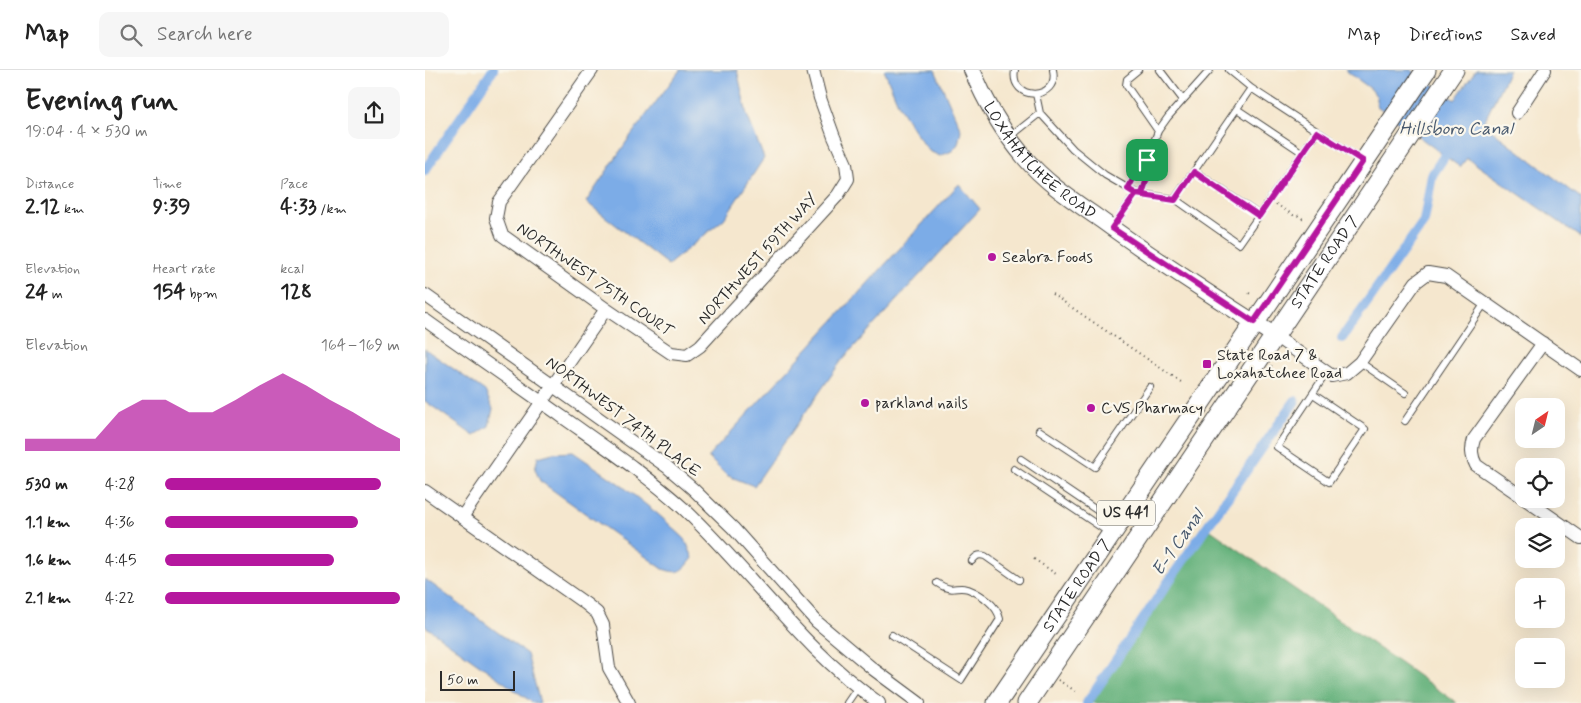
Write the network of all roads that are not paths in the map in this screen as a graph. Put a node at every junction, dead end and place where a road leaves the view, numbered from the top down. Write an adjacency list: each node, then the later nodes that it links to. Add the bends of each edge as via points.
1 (592, 70): 33 (street, NORTHWEST 75TH COURT, via 499,202 496,218 502,235)
2 (813, 70): 38 (street, NORTHWEST 59TH WAY, via 846,164 848,179 838,195 700,346)
3 (972, 70): 21 (main road, LOXAHATCHEE ROAD)
4 (1015, 70): 14 (lane, via 1018,86 1023,91)
5 (1053, 70): 14 (lane, via 1047,90)
6 (1138, 70): 19 (lane, via 1127,79 1126,85)
7 (1160, 70): 15 (lane)
8 (1210, 70): 15 (lane)
9 (1229, 70): 13 (lane)
10 (1426, 70): 24 (main road, STATE ROAD 7 / US 441)
11 (1545, 70): 18 (street)
12 (1450, 77): 36 (main road, STATE ROAD 7 / US 441)
13 (1251, 88): 16 (lane); 20 (lane)
14 (1036, 94): 17 (lane)
15 (1183, 100): 19 (lane)
16 (1237, 108): 22 (lane); 25 (lane)
17 (1040, 113): 21 (lane); 26 (lane, via 1073,150)
18 (1517, 113)
19 (1158, 130): 23 (lane)
20 (1317, 132): 22 (lane); 24 (lane)
21 (1009, 137): 30 (main road, LOXAHATCHEE ROAD, via 1057,189)
22 (1303, 153): 29 (lane)
23 (1147, 160): 26 (lane, via 1142,161); 27 (lane, via 1151,166)
24 (1363, 161): 35 (main road, STATE ROAD 7 / US 441)
25 (1194, 172): 28 (lane); 29 (lane)
26 (1128, 189): 27 (lane)
27 (1139, 194): 28 (lane); 30 (lane)
28 (1175, 200): 29 (lane, via 1239,244)
29 (1259, 216)
30 (1112, 228): 35 (main road, LOXAHATCHEE ROAD)
31 (425, 295): 42 (street, NORTHWEST 74TH PLACE)
32 (1485, 304): 37 (street); 39 (street, via 1445,276 1429,273 1416,282); 47 (lane)
33 (606, 310): 38 (street, NORTHWEST 75TH COURT, via 671,353); 42 (street)
34 (425, 320): 46 (street, NORTHWEST 74TH PLACE)
35 (1254, 322): 36 (main road, LOXAHATCHEE ROAD); 55 (main road, STATE ROAD 7 / US 441)
36 (1275, 336): 41 (street); 67 (main road, STATE ROAD 7 / US 441)
37 (1543, 343): 40 (street); 52 (street, via 1471,447 1476,464)
38 (687, 355)
39 (1360, 362): 41 (street, via 1347,373 1332,376); 44 (lane)
40 (1581, 370)
41 (1327, 372): 45 (lane)
42 (554, 385): 46 (street); 66 (street, NORTHWEST 74TH PLACE, via 638,444 686,483 733,528 817,622 867,665)
43 (1150, 387): 48 (lane, via 1095,467)
44 (1405, 393)
45 (1313, 394): 45 (lane, via 1277,447 1329,482 1365,429)
46 (542, 402): 54 (street); 61 (street, NORTHWEST 74TH PLACE, via 643,474 684,509 794,628)
47 (1405, 421)
48 (1039, 430)
49 (1021, 459): 55 (lane)
50 (1014, 469): 55 (lane)
51 (425, 491): 54 (street)
52 (1515, 492)
53 (1538, 508): 56 (street)
54 (462, 517): 63 (street, via 597,613 603,624 609,668)
55 (1115, 530): 62 (main road, STATE ROAD 7 / US 441)
56 (1581, 538)
57 (972, 561): 58 (lane, via 980,554 985,556)
58 (1019, 580)
59 (937, 583): 60 (lane, via 946,589 969,589 999,613 1000,619 961,680)
60 (893, 635)
61 (858, 687): 64 (lane); 65 (street, NORTHWEST 74TH PLACE)
62 (1002, 698)
63 (629, 703)
64 (847, 703)
65 (879, 703)
66 (919, 703)
67 (1027, 703)

